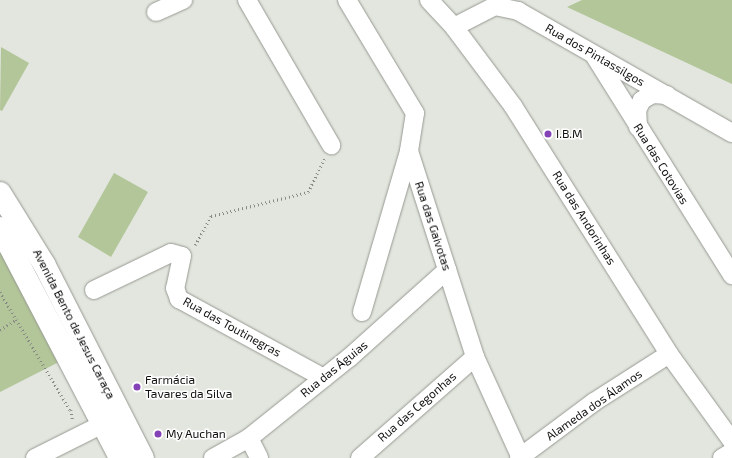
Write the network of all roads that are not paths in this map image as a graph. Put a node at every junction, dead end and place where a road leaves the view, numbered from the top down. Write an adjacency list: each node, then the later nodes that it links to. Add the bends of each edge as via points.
1 (184, 0): 6 (street)
2 (247, 0): 12 (street)
3 (347, 0): 13 (street, Rua das Gaivotas, via 415,112)
4 (429, 0): 7 (street, Rua das Andorinhas)
5 (501, 3): 7 (street, Rua dos Pintassilgos); 8 (street, Rua dos Pintassilgos)
6 (156, 12)
7 (454, 27): 20 (street, Rua das Andorinhas, via 513,106)
8 (592, 53): 9 (street, Rua dos Pintassilgos); 10 (street, Rua das Cotovias)
9 (667, 95): 10 (street, via 653,94 642,100 636,110); 11 (street, Rua dos Pintassilgos)
10 (638, 127): 17 (street, Rua das Cotovias)
11 (732, 133)
12 (331, 145)
13 (409, 151): 16 (street, Rua das Gaivotas); 19 (street)
14 (0, 193): 29 (main road, Avenida Bento de Jesus Caraça, via 44,264)
15 (0, 228): 23 (main road, Avenida Bento de Jesus Caraça)
16 (447, 270): 21 (street, Rua das Gaivotas); 22 (street, Rua das Águias)
17 (732, 275)
18 (94, 290): 22 (street, Rua das Toutinegras, via 171,253 182,256 175,288 179,299)
19 (362, 312)
20 (669, 354): 25 (street, Rua das Andorinhas); 33 (street, Alameda dos Álamos, via 594,402)
21 (475, 357): 32 (street, Rua das Cegonhas); 33 (street, Rua das Gaivotas)
22 (324, 378): 24 (street, Rua das Águias)
23 (103, 424): 27 (street); 28 (main road, Avenida Bento de Jesus Caraça)
24 (249, 438): 30 (street, Rua das Águias); 31 (street)
25 (732, 442)
26 (732, 452): 34 (street)
27 (35, 458)
28 (120, 458)
29 (142, 458)
30 (213, 458)
31 (259, 458)
32 (360, 458)
33 (520, 458)
34 (722, 458)

